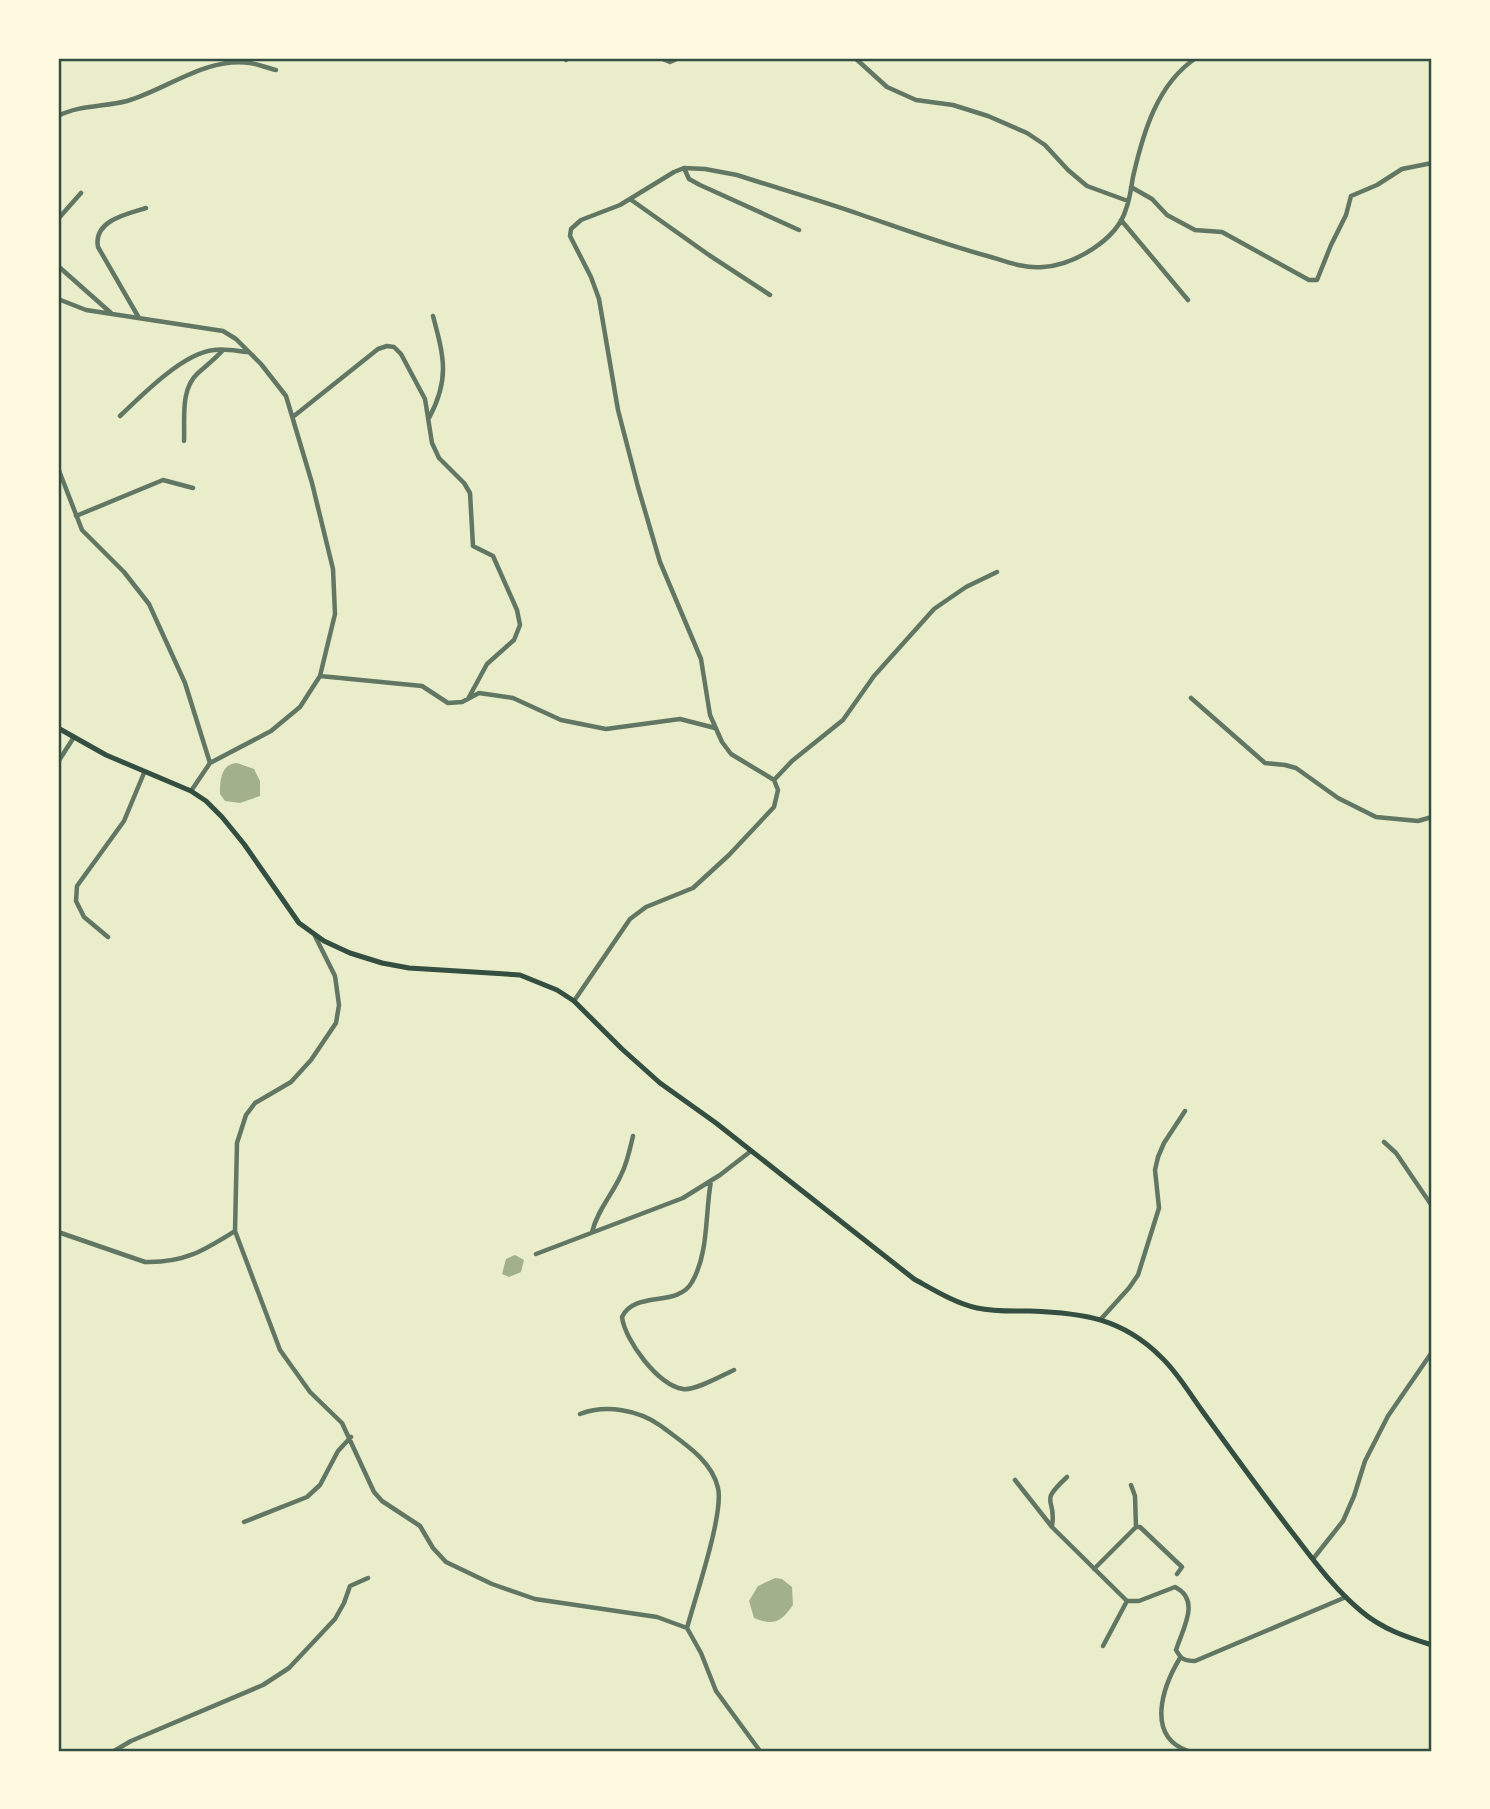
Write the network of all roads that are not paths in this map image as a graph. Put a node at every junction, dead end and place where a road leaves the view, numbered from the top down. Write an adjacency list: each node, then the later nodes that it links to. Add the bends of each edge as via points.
1 (660, 58): 2 (street, via 670,62)
2 (679, 58)
3 (855, 58): 12 (street, via 887,87 916,100 953,105 1027,133 1087,186)
4 (1196, 58): 9 (street, via 1185,65 1159,101 1147,126)
5 (276, 71): 6 (street, via 251,63 223,62 125,101 72,109)
6 (58, 116)
7 (1432, 163): 9 (street, via 1402,169 1351,196 1317,280 1309,280 1222,232 1195,230)
8 (684, 168): 11 (street); 15 (street, via 737,175 962,250 1040,268 1080,256); 16 (street, via 689,179 700,185)
9 (1131, 187): 12 (street)
10 (81, 193): 14 (street)
11 (630, 199): 18 (street); 38 (street, via 581,220 569,236 599,299 618,410 645,512 660,562 701,659)
12 (1128, 201): 15 (street)
13 (146, 208): 23 (street, via 104,225 97,238)
14 (58, 219)
15 (1121, 220): 20 (street)
16 (799, 230)
17 (58, 266): 21 (street)
18 (770, 295)
19 (58, 299): 21 (street)
20 (1188, 300)
21 (111, 314): 23 (street)
22 (433, 316): 28 (street, via 444,375)
23 (140, 319): 25 (street, via 223,331)
24 (223, 350): 25 (street); 26 (street, via 213,349 187,361 159,379); 29 (street, via 189,386)
25 (247, 352): 27 (street, via 277,383)
26 (120, 416)
27 (294, 416): 28 (street, via 387,346 401,354 425,399); 34 (street, via 333,569 335,614)
28 (429, 419): 36 (street, via 439,458 470,493 473,546 493,556 520,625 513,640 487,664)
29 (184, 441)
30 (58, 468): 32 (street)
31 (193, 488): 32 (street, via 163,480)
32 (76, 516): 41 (street, via 82,530 149,604 185,683)
33 (997, 572): 43 (street, via 934,610 874,676 843,720)
34 (320, 676): 36 (street, via 422,686 448,703); 41 (street, via 292,715 260,738)
35 (1191, 698): 45 (street, via 1265,763 1296,768 1376,817 1418,821)
36 (468, 699): 38 (street, via 479,694 513,698 561,720 606,729 680,719)
37 (58, 728): 39 (main road)
38 (716, 729): 43 (street, via 731,754)
39 (74, 737): 40 (street); 42 (main road)
40 (58, 762)
41 (210, 763): 44 (street)
42 (145, 773): 44 (main road); 47 (street, via 124,821 77,886 76,901 84,917)
43 (774, 780): 48 (street, via 778,790 774,807 755,828 692,888 646,907 631,919)
44 (191, 791): 46 (main road, via 222,817 299,923)
45 (1432, 817)
46 (315, 936): 48 (main road, via 382,963 520,975); 55 (street, via 335,976 336,1023 298,1074 255,1103 246,1115 237,1143)
47 (108, 937)
48 (574, 1001): 52 (main road, via 640,1067)
49 (1185, 1111): 59 (street, via 1157,1157 1159,1208 1138,1275)
50 (633, 1136): 57 (street, via 623,1174 605,1200)
51 (1384, 1142): 54 (street)
52 (751, 1152): 53 (street); 59 (main road, via 885,1258 945,1295 976,1307)
53 (711, 1181): 57 (street, via 683,1198); 61 (street, via 703,1246 692,1284 671,1296 629,1307 622,1317 632,1345 660,1377 678,1387 695,1387)
54 (1432, 1206)
55 (235, 1231): 56 (street, via 204,1251 159,1262 145,1262); 63 (street, via 279,1350)
56 (58, 1232)
57 (592, 1233): 58 (street)
58 (536, 1254)
59 (1101, 1319): 70 (main road, via 1121,1326 1168,1364)
60 (1432, 1352): 70 (street, via 1388,1416 1343,1521)
61 (734, 1370)
62 (580, 1414): 76 (street, via 615,1409 648,1417 690,1448 714,1477 718,1488 715,1524)
63 (351, 1437): 67 (street, via 307,1497); 76 (street, via 374,1492 420,1526 446,1562 535,1599 657,1617)
64 (1067, 1477): 68 (street, via 1049,1495)
65 (1015, 1480): 68 (street)
66 (1131, 1485): 69 (street)
67 (244, 1522)
68 (1052, 1527): 71 (street)
69 (1136, 1527): 71 (street); 72 (street, via 1182,1567)
70 (1313, 1559): 74 (main road)
71 (1094, 1569): 75 (street)
72 (1177, 1574)
73 (368, 1578): 80 (street, via 350,1586 335,1619 289,1668 263,1685)
74 (1346, 1597): 77 (main road, via 1385,1628); 79 (street, via 1195,1661)
75 (1127, 1601): 78 (street); 79 (street, via 1175,1587 1188,1597 1191,1606 1176,1650)
76 (687, 1628): 81 (street, via 716,1691)
77 (1432, 1644)
78 (1103, 1646)
79 (1180, 1658): 82 (street, via 1167,1679 1161,1717 1168,1736)
80 (114, 1751)
81 (760, 1751)
82 (1188, 1751)

